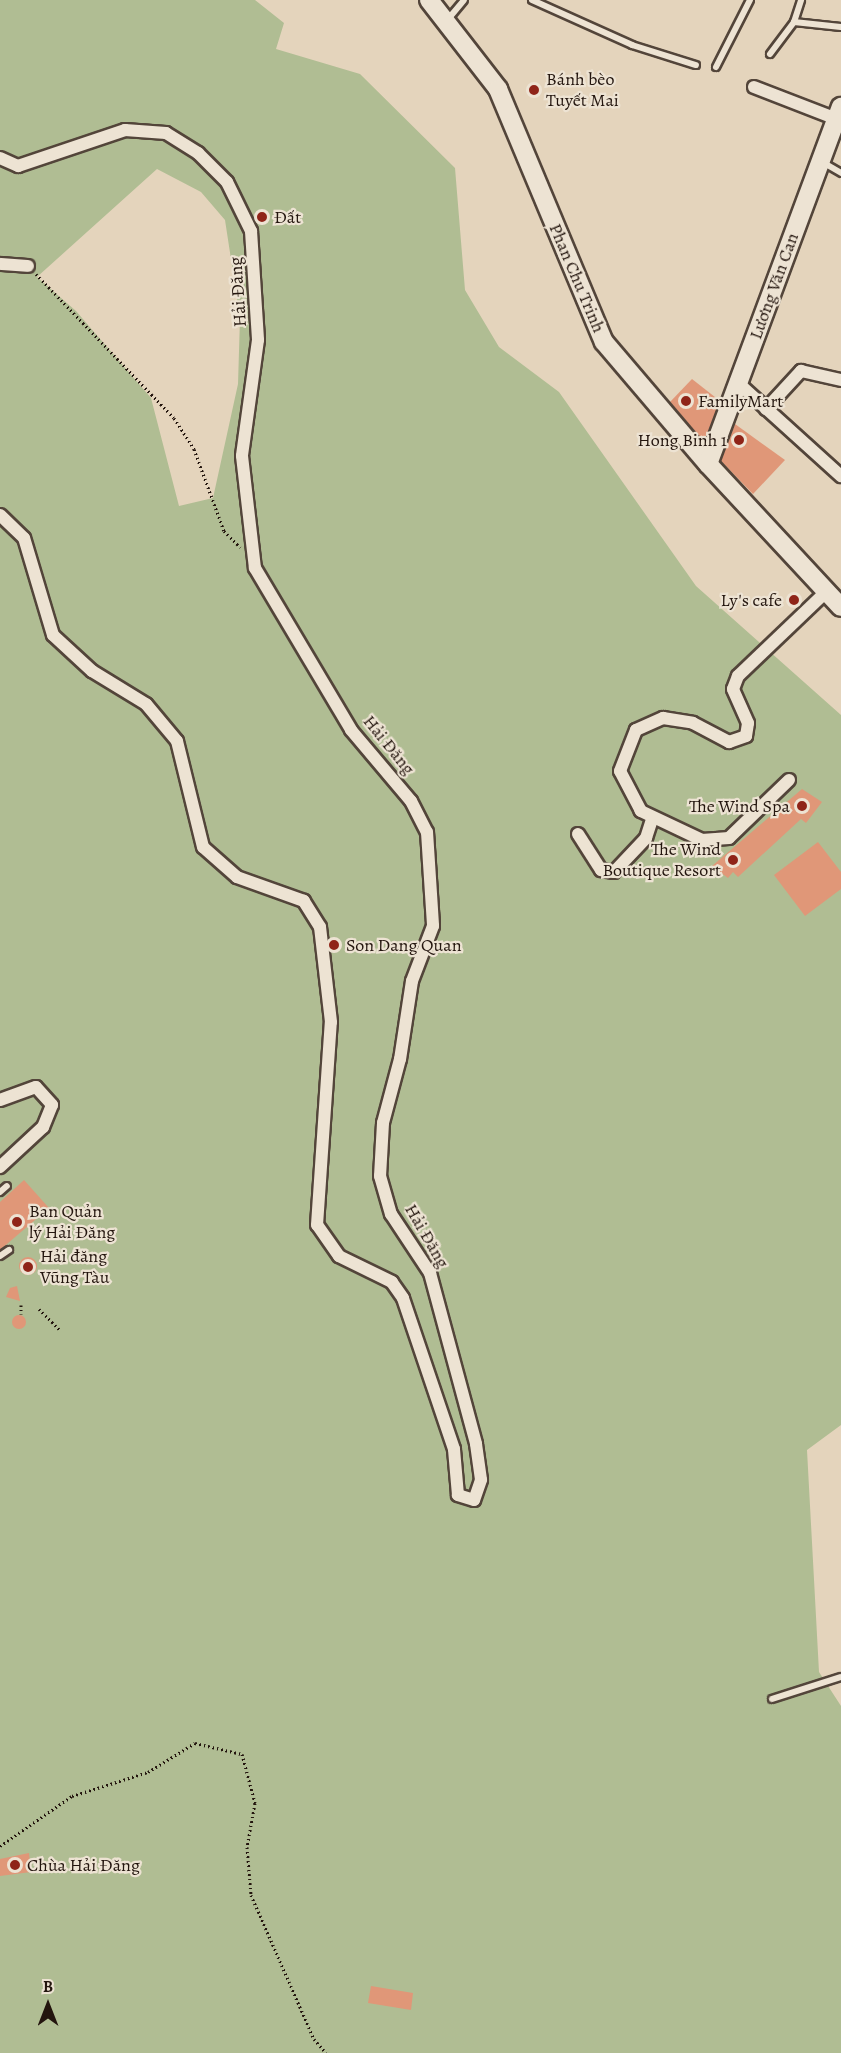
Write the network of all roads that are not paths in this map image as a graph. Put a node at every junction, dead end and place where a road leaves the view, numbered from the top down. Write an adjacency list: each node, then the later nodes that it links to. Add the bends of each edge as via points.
1 (429, 0): 6 (main road, Phan Chu Trinh)
2 (464, 0): 6 (lane)
3 (532, 0): 10 (lane, via 632,45)
4 (750, 0): 11 (lane)
5 (801, 0): 7 (lane)
6 (448, 18): 22 (main road, Phan Chu Trinh, via 498,89 604,342)
7 (794, 22): 8 (lane); 9 (lane)
8 (841, 27)
9 (770, 54)
10 (696, 65)
11 (716, 67)
12 (754, 87): 13 (street)
13 (839, 113): 15 (main road, Lương Văn Can)
14 (0, 158): 24 (street, Hải Đăng, via 18,166 109,134 155,130 198,153 237,196 251,231 258,314 242,456 251,550 262,583 351,730 411,801 427,832 433,926 412,981 400,1059 383,1123 380,1176 391,1214 430,1273 476,1444 481,1480 474,1500 458,1495 454,1449 403,1298 393,1282 339,1256 317,1225 332,1022 320,927 304,901 237,876 203,847 177,741 146,704 92,671 53,635 24,538)
15 (821, 161): 16 (lane); 20 (main road, Lương Văn Can)
16 (841, 173)
17 (0, 264): 18 (street)
18 (28, 266)
19 (841, 380): 21 (street, via 801,371)
20 (738, 384): 21 (street); 22 (main road, Lương Văn Can)
21 (766, 409): 23 (street)
22 (708, 464): 25 (main road, Phan Chu Trinh)
23 (841, 476)
24 (0, 515)
25 (827, 591): 26 (main road, Phan Chu Trinh); 28 (street, via 738,676 733,689 748,723 746,736 729,742 693,723 663,717 636,730 620,771 641,811)
26 (841, 607)
27 (789, 780): 28 (street, via 729,838 702,840)
28 (652, 819): 29 (street, via 646,838 614,872 600,870)
29 (578, 834)
30 (0, 1100): 31 (street, via 36,1087 52,1105 43,1127)
31 (0, 1167)
32 (7, 1186): 33 (lane)
33 (0, 1192)
34 (9, 1250): 35 (lane)
35 (0, 1256)
36 (841, 1677): 37 (lane)
37 (772, 1699)

